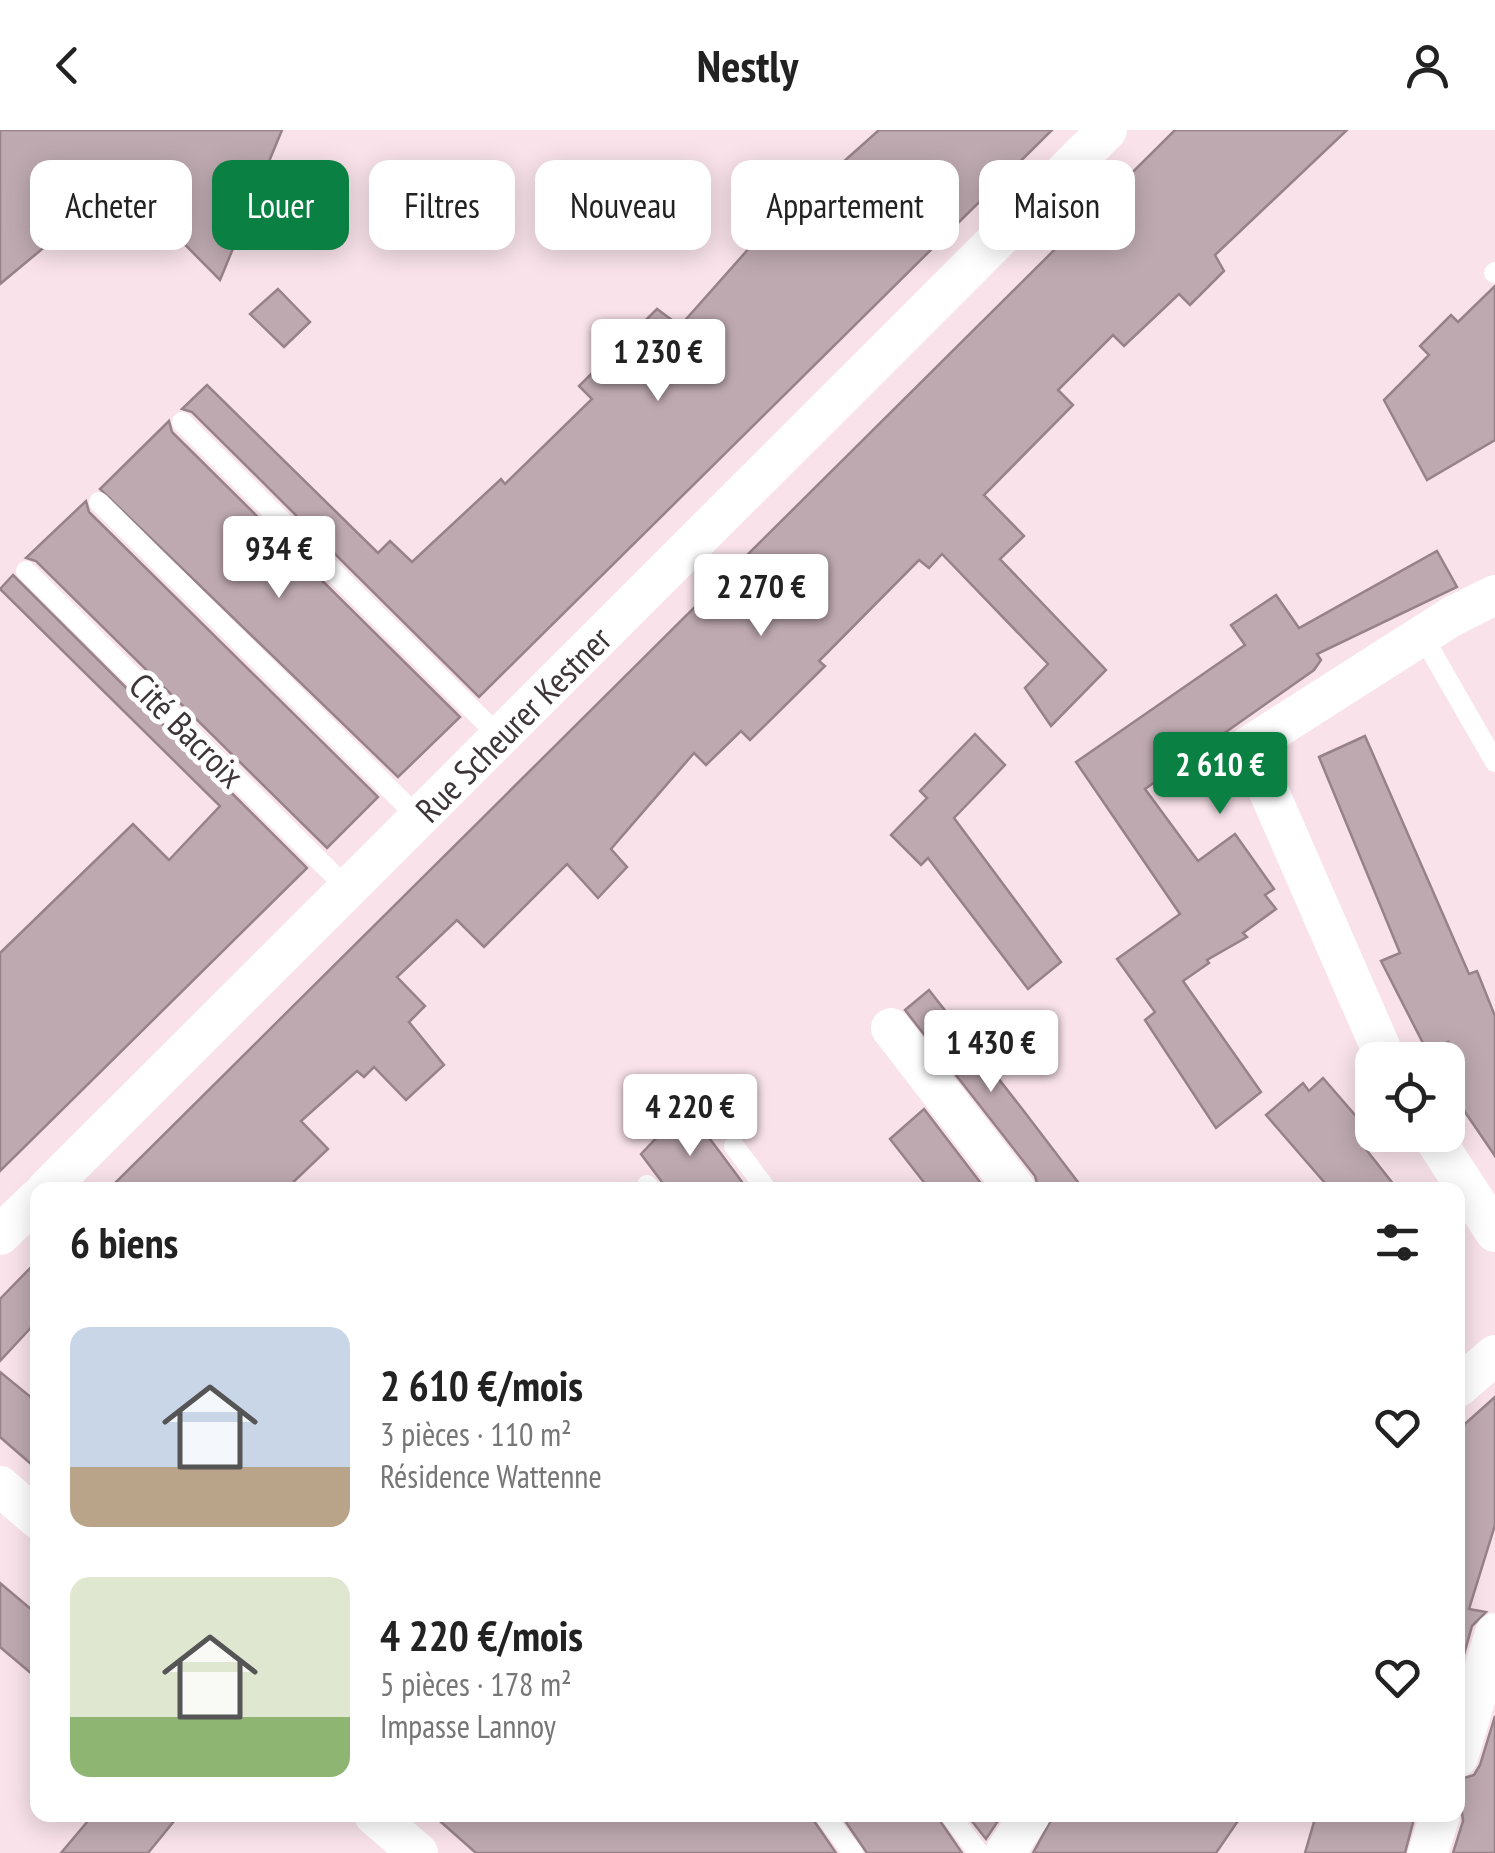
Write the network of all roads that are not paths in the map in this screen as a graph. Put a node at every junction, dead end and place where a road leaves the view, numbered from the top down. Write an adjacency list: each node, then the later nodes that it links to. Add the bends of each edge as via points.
1 (1108, 130): 7 (street, Rue Scheurer Kestner)
2 (182, 422): 7 (lane)
3 (99, 502): 9 (lane)
4 (26, 570): 10 (lane, Cité Bacroix)
5 (1495, 595): 6 (street)
6 (1422, 636): 8 (lane); 12 (street, via 1249,746)
7 (500, 737): 9 (street, Rue Scheurer Kestner)
8 (1495, 762)
9 (419, 818): 10 (street, Rue Scheurer Kestner)
10 (348, 889): 15 (street, Rue Scheurer Kestner)
11 (891, 1028): 17 (street)
12 (1378, 1042)
13 (734, 1146): 16 (lane)
14 (1443, 1152): 18 (street)
15 (54, 1182)
16 (760, 1182)
17 (1010, 1182)
18 (1463, 1182)
19 (1465, 1186): 21 (street)
20 (30, 1206): 22 (street)
21 (1495, 1232)
22 (0, 1235)
23 (1495, 1355): 24 (street)
24 (1465, 1381)
25 (0, 1486): 26 (street)
26 (30, 1512)
27 (1495, 1633): 28 (street)
28 (1465, 1734)
29 (382, 1822): 34 (street)
30 (829, 1822): 35 (lane)
31 (955, 1822): 36 (lane)
32 (1025, 1822): 37 (street)
33 (1438, 1822): 38 (street)
34 (418, 1853)
35 (853, 1853)
36 (979, 1853)
37 (1005, 1853)
38 (1428, 1853)

